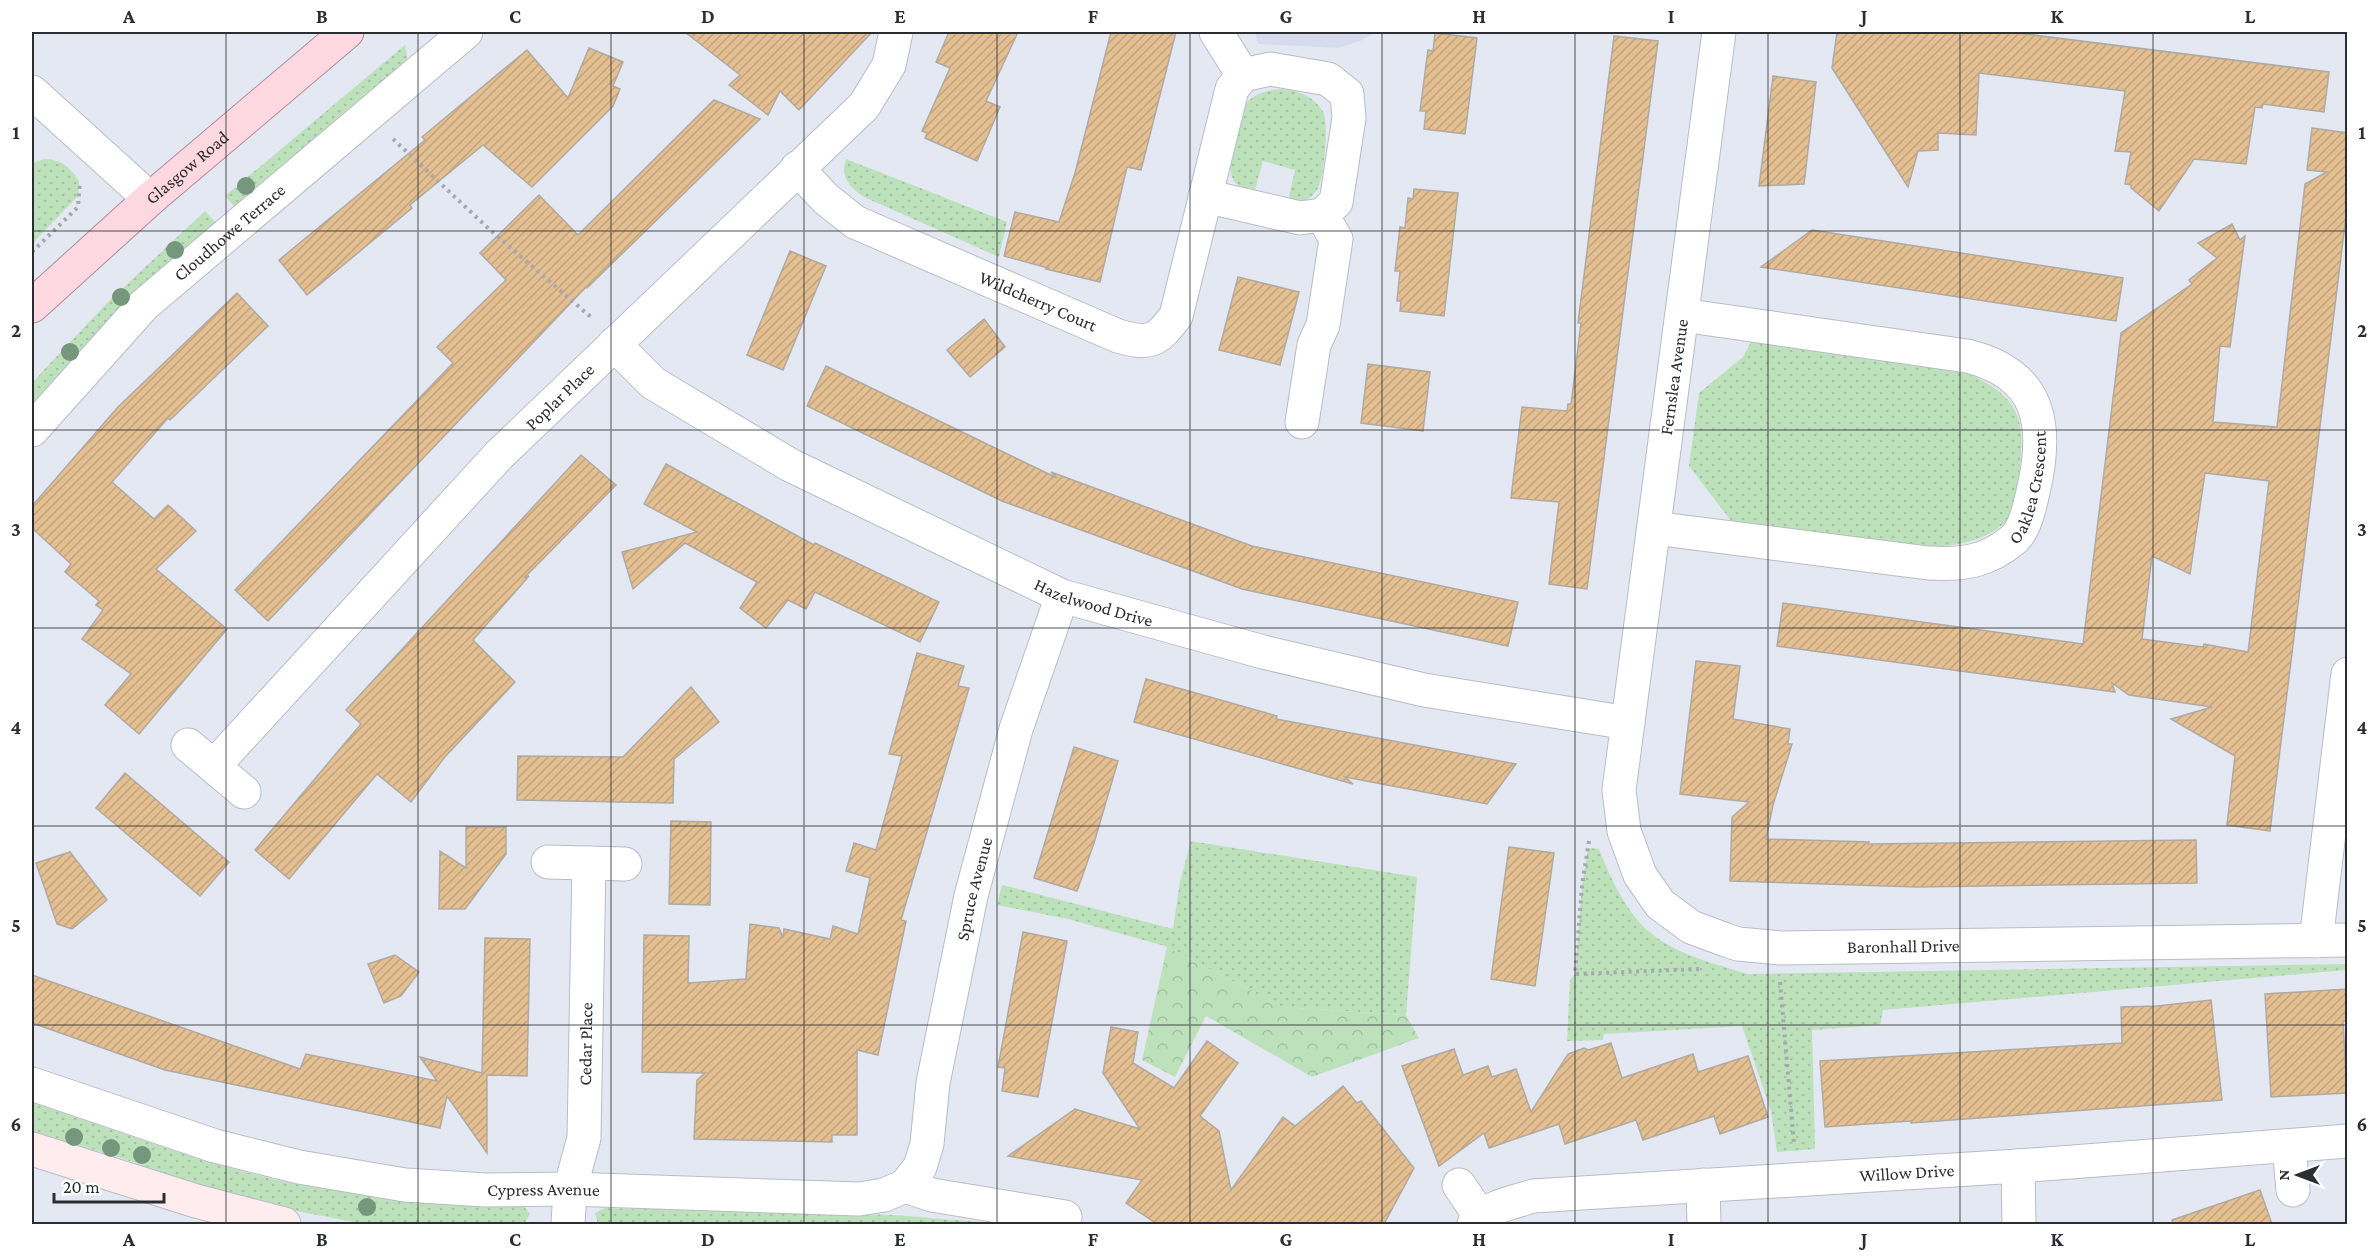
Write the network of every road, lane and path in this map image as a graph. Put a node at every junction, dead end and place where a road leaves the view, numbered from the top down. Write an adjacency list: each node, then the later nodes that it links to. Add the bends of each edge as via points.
1 (347, 32): 12 (main road, Glasgow Road)
2 (896, 32): 9 (street, Poplar Place, via 889,65 864,105)
3 (1216, 32): 6 (street)
4 (1719, 32): 16 (street, Fernslea Avenue)
5 (446, 38): 8 (street, Cloudhowe Terrace)
6 (1243, 75): 11 (street, Wildcherry Court, via 1232,89); 13 (street, via 1270,69 1328,79 1347,94 1349,118 1335,202)
7 (34, 100): 12 (street)
8 (371, 111): 17 (path, via 386,132 489,229 598,323); 19 (street, Cloudhowe Terrace, via 144,305)
9 (797, 168): 11 (street, Wildcherry Court, via 855,222 1139,342 1161,335 1176,316); 17 (street, Poplar Place)
10 (81, 174): 14 (path, via 78,207)
11 (1205, 196): 13 (street, via 1300,218)
12 (150, 199): 15 (main road, Glasgow Road)
13 (1322, 215): 18 (street, via 1335,239 1323,325 1314,345)
14 (32, 252)
15 (32, 306)
16 (1682, 315): 20 (street, Fernslea Avenue); 20 (street, Oaklea Crescent, via 1991,362 2012,375 2034,401 2040,433 2038,471 2030,507 2016,537 1990,556 1959,565)
17 (614, 344): 21 (street, Hazelwood Drive, via 653,383 790,465); 25 (street, Poplar Place, via 499,455)
18 (1302, 422)
19 (32, 430)
20 (1654, 528): 23 (street, Fernslea Avenue)
21 (1062, 596): 23 (street, Hazelwood Drive, via 1263,652 1424,690); 42 (street, Spruce Avenue, via 1016,729 971,896 933,1083 927,1144 920,1167)
22 (2348, 674): 32 (street)
23 (1628, 723): 27 (street, Baronhall Drive, via 1619,790)
24 (188, 745): 25 (street)
25 (214, 766): 26 (street)
26 (244, 792)
27 (1623, 819): 31 (street, Baronhall Drive, via 1640,875 1660,904 1691,927); 31 (path, via 1592,828 1582,885 1575,974 1708,969)
28 (548, 862): 29 (street)
29 (589, 863): 30 (street); 43 (street, Cedar Place, via 584,1138)
30 (625, 864)
31 (1726, 940): 33 (street, Baronhall Drive)
32 (2332, 941): 33 (street, Baronhall Drive)
33 (1781, 948): 39 (path, via 1779,971)
34 (32, 1084): 43 (street, Cypress Avenue, via 215,1146 299,1167 405,1185 486,1190)
35 (2348, 1141): 36 (street, Willow Drive)
36 (2289, 1146): 38 (street, Willow Drive); 44 (street)
37 (32, 1149): 47 (main road, via 196,1201)
38 (2018, 1166): 39 (street, Willow Drive); 50 (street)
39 (1796, 1178): 41 (street, Willow Drive)
40 (1459, 1185): 46 (street)
41 (1704, 1185): 46 (street, Willow Drive, via 1533,1196 1491,1209); 49 (street)
42 (905, 1186): 43 (street, Cypress Avenue, via 859,1199); 45 (street, via 932,1195)
43 (570, 1189): 48 (street, Cedar Place)
44 (2293, 1190)
45 (1065, 1217)
46 (1477, 1220)
47 (284, 1224)
48 (568, 1224)
49 (1704, 1224)
50 (2019, 1224)

